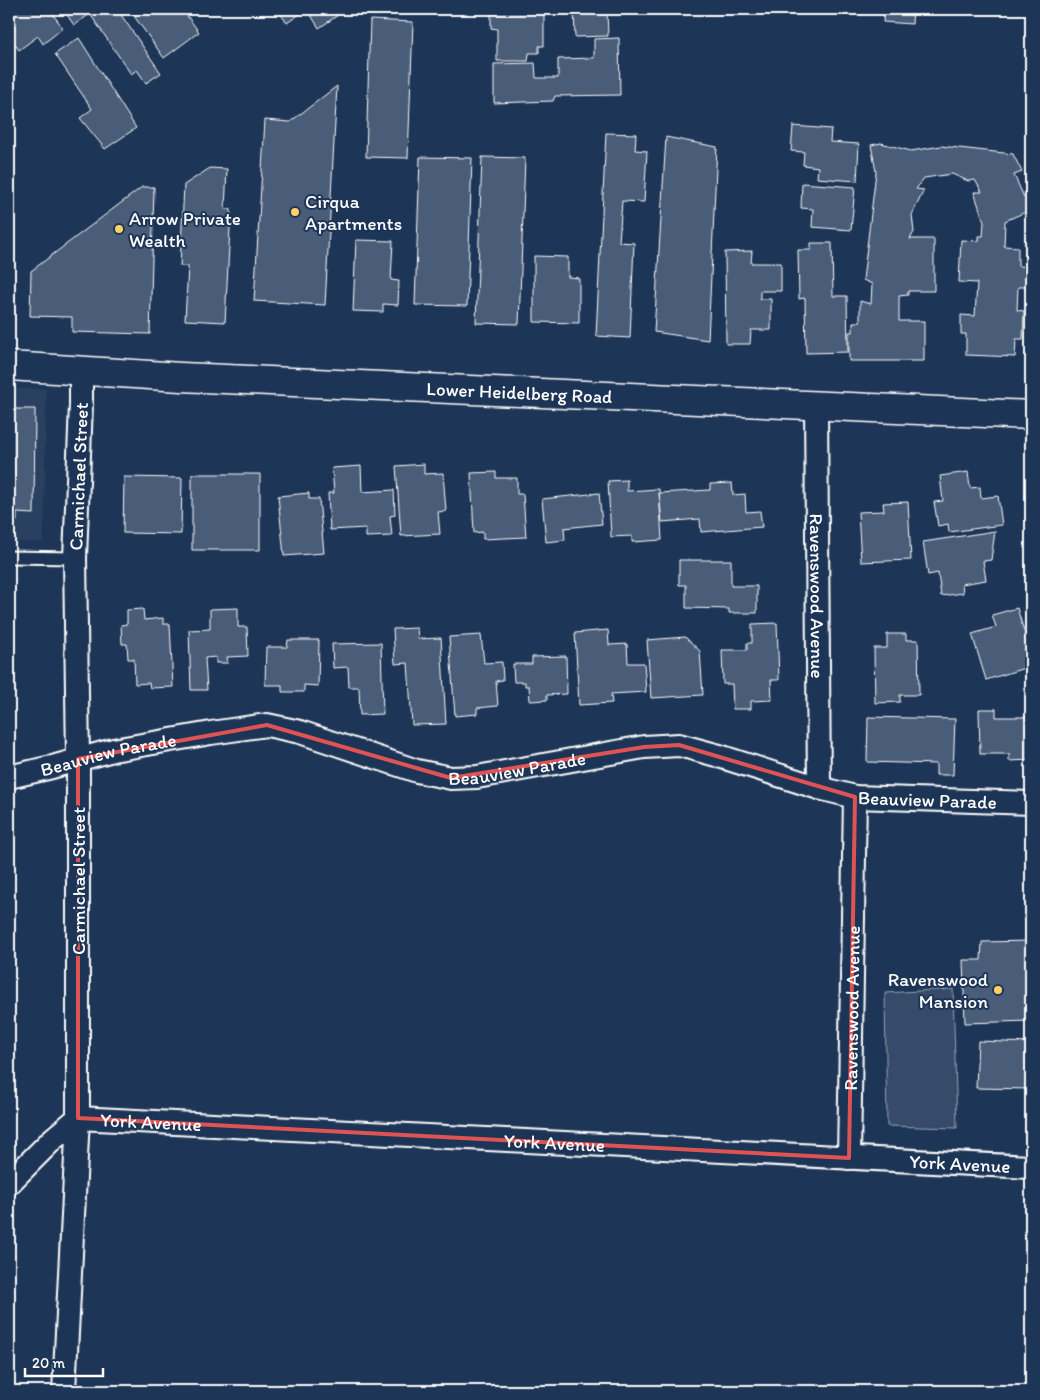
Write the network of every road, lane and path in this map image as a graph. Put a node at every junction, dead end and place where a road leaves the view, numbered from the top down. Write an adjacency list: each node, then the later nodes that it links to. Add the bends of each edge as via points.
1 (9, 366): 2 (main road, Lower Heidelberg Road)
2 (80, 371): 3 (main road, Lower Heidelberg Road); 6 (street, Carmichael Street)
3 (816, 405): 4 (main road, Lower Heidelberg Road); 9 (street, Ravenswood Avenue)
4 (1031, 415)
5 (9, 557): 6 (lane)
6 (75, 558): 7 (street, Carmichael Street)
7 (78, 759): 8 (street, Beauview Parade); 9 (street, Beauview Parade, via 113,750 267,725 300,732 417,771 451,778 477,777 644,747 678,745); 12 (street, Carmichael Street)
8 (9, 777)
9 (819, 788): 10 (street, Beauview Parade)
10 (855, 797): 11 (street, Beauview Parade); 13 (street, Ravenswood Avenue)
11 (1031, 803)
12 (78, 1118): 13 (street, York Avenue); 15 (street); 16 (street, Carmichael Street)
13 (848, 1158): 14 (street, York Avenue)
14 (1031, 1167)
15 (9, 1182)
16 (64, 1391)

